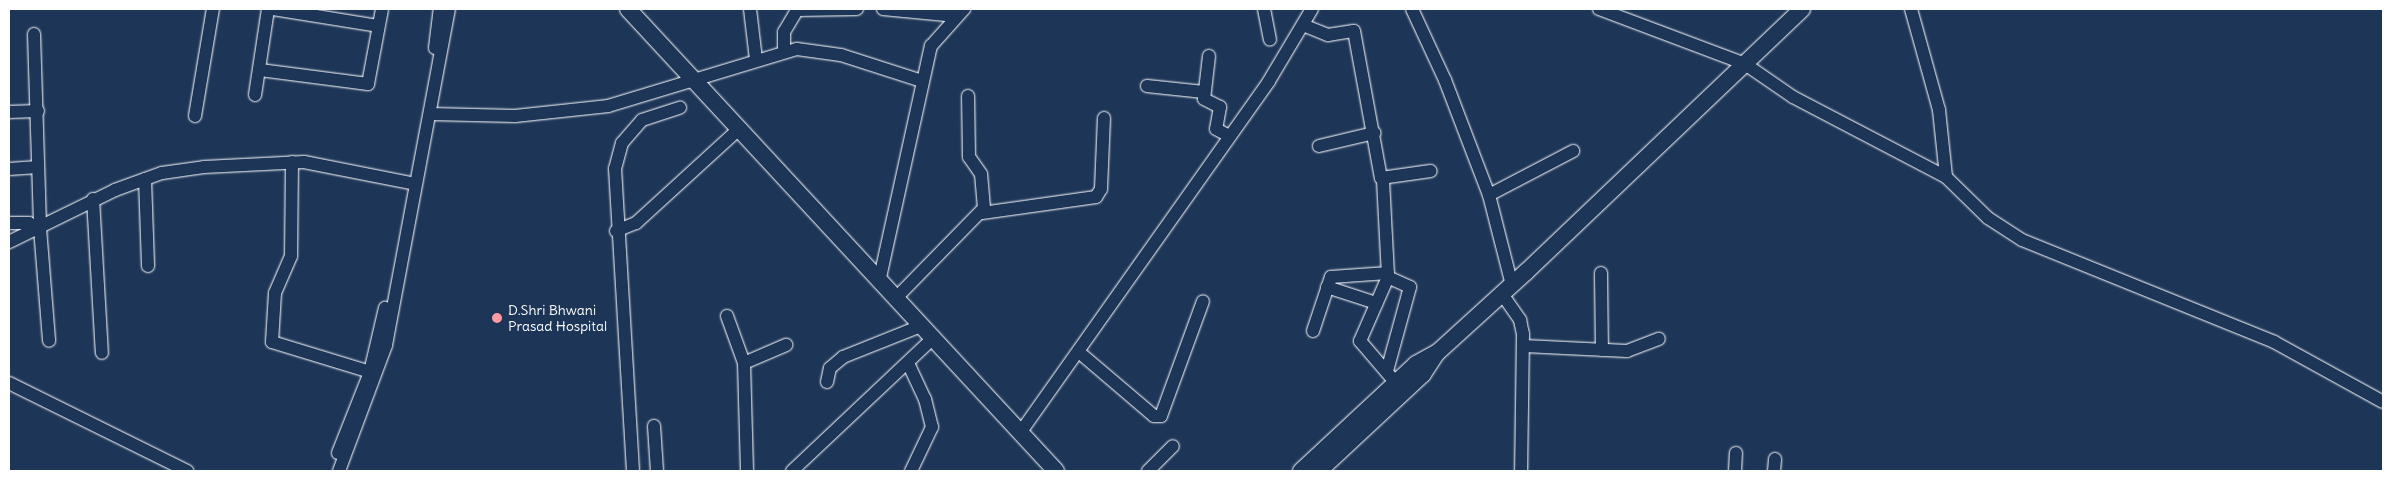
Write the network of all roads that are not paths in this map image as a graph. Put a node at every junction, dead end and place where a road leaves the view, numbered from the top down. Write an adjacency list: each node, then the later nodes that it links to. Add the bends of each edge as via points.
1 (213, 9): 40 (street)
2 (268, 9): 29 (street)
3 (273, 9): 19 (street)
4 (382, 9): 22 (street)
5 (440, 9): 54 (street)
6 (449, 9): 39 (street)
7 (628, 9): 30 (main road)
8 (750, 9): 27 (street)
9 (800, 9): 10 (street); 25 (street, via 785,29)
10 (857, 9)
11 (883, 9): 18 (street)
12 (1264, 9): 24 (street)
13 (1312, 9): 21 (street)
14 (1412, 9): 55 (street, via 1445,80)
15 (1599, 9): 28 (street)
16 (1802, 9): 28 (main road)
17 (1911, 9): 51 (street, via 1939,110)
18 (904, 10): 20 (street)
19 (309, 11): 22 (street)
20 (961, 12): 31 (street, via 934,39)
21 (1302, 25): 43 (street, via 1328,34 1354,31); 44 (street)
22 (378, 26): 29 (street, via 368,84)
23 (34, 34): 37 (street)
24 (1270, 39)
25 (784, 51): 27 (street); 31 (street, via 841,55)
26 (1209, 56): 33 (street)
27 (756, 59): 30 (street)
28 (1744, 64): 51 (street, via 1822,113); 67 (main road)
29 (260, 70): 34 (street)
30 (693, 79): 39 (street, via 580,111 515,116); 42 (main road)
31 (922, 81): 65 (street)
32 (1147, 86): 33 (street)
33 (1204, 92): 44 (street, via 1205,101 1220,107 1216,129)
34 (255, 95)
35 (968, 96): 57 (street, via 969,157 980,174)
36 (680, 108): 60 (street, via 649,115 622,143 615,169)
37 (38, 110): 38 (street); 48 (street)
38 (9, 112)
39 (431, 114): 96 (street, via 386,345)
40 (195, 116)
41 (1104, 118): 57 (street, via 1100,189 1096,197)
42 (739, 128): 60 (street, via 636,223); 65 (main road)
43 (1374, 133): 45 (street); 53 (street)
44 (1229, 136): 82 (street)
45 (1319, 146)
46 (1573, 151): 55 (street)
47 (292, 162): 52 (street, via 204,167); 54 (street); 85 (street, via 291,256 275,293 272,342)
48 (38, 167): 49 (street); 59 (street)
49 (9, 169)
50 (1431, 171): 53 (street)
51 (1946, 177): 89 (street, via 1988,218 2013,235 2274,342)
52 (145, 179): 56 (street); 62 (street)
53 (1383, 180): 64 (street)
54 (410, 183): 85 (street)
55 (1489, 195): 67 (street)
56 (93, 199): 59 (street); 81 (street)
57 (982, 212): 68 (street)
58 (9, 224): 59 (street, via 29,223)
59 (38, 228): 61 (street); 76 (street)
60 (616, 231): 97 (street)
61 (9, 242)
62 (148, 266)
63 (1601, 273): 79 (street)
64 (1388, 275): 66 (street, via 1341,274 1331,277); 70 (street); 86 (street, via 1410,287)
65 (879, 282): 68 (main road)
66 (1327, 287): 70 (street); 73 (street)
67 (1507, 290): 78 (street, via 1520,320); 80 (main road)
68 (895, 299): 72 (main road)
69 (1203, 301): 82 (street, via 1161,416 1154,416)
70 (1376, 303): 86 (street, via 1360,343)
71 (728, 316): 83 (street)
72 (921, 326): 74 (main road); 87 (street, via 843,357 830,368)
73 (1312, 331)
74 (932, 339): 84 (street); 91 (main road)
75 (1660, 339): 79 (street, via 1637,350)
76 (49, 341)
77 (786, 345): 83 (street)
78 (1524, 346): 79 (street); 106 (street)
79 (1602, 350)
80 (1438, 352): 86 (main road); 105 (main road, via 1423,374)
81 (102, 353)
82 (1080, 353): 91 (street)
83 (744, 362): 99 (street)
84 (908, 362): 100 (street); 101 (street, via 926,399 932,427)
85 (370, 372): 95 (street)
86 (1392, 377): 104 (main road)
87 (827, 382)
88 (9, 383): 94 (street)
89 (2383, 402)
90 (654, 426): 98 (street)
91 (1020, 433): 102 (main road)
92 (1173, 446): 103 (street)
93 (1736, 453): 107 (street)
94 (187, 471)
95 (331, 471)
96 (339, 471)
97 (633, 471)
98 (657, 471)
99 (747, 471)
100 (792, 471)
101 (910, 471)
102 (1056, 471)
103 (1148, 471)
104 (1301, 471)
105 (1319, 471)
106 (1521, 471)
107 (1735, 471)

